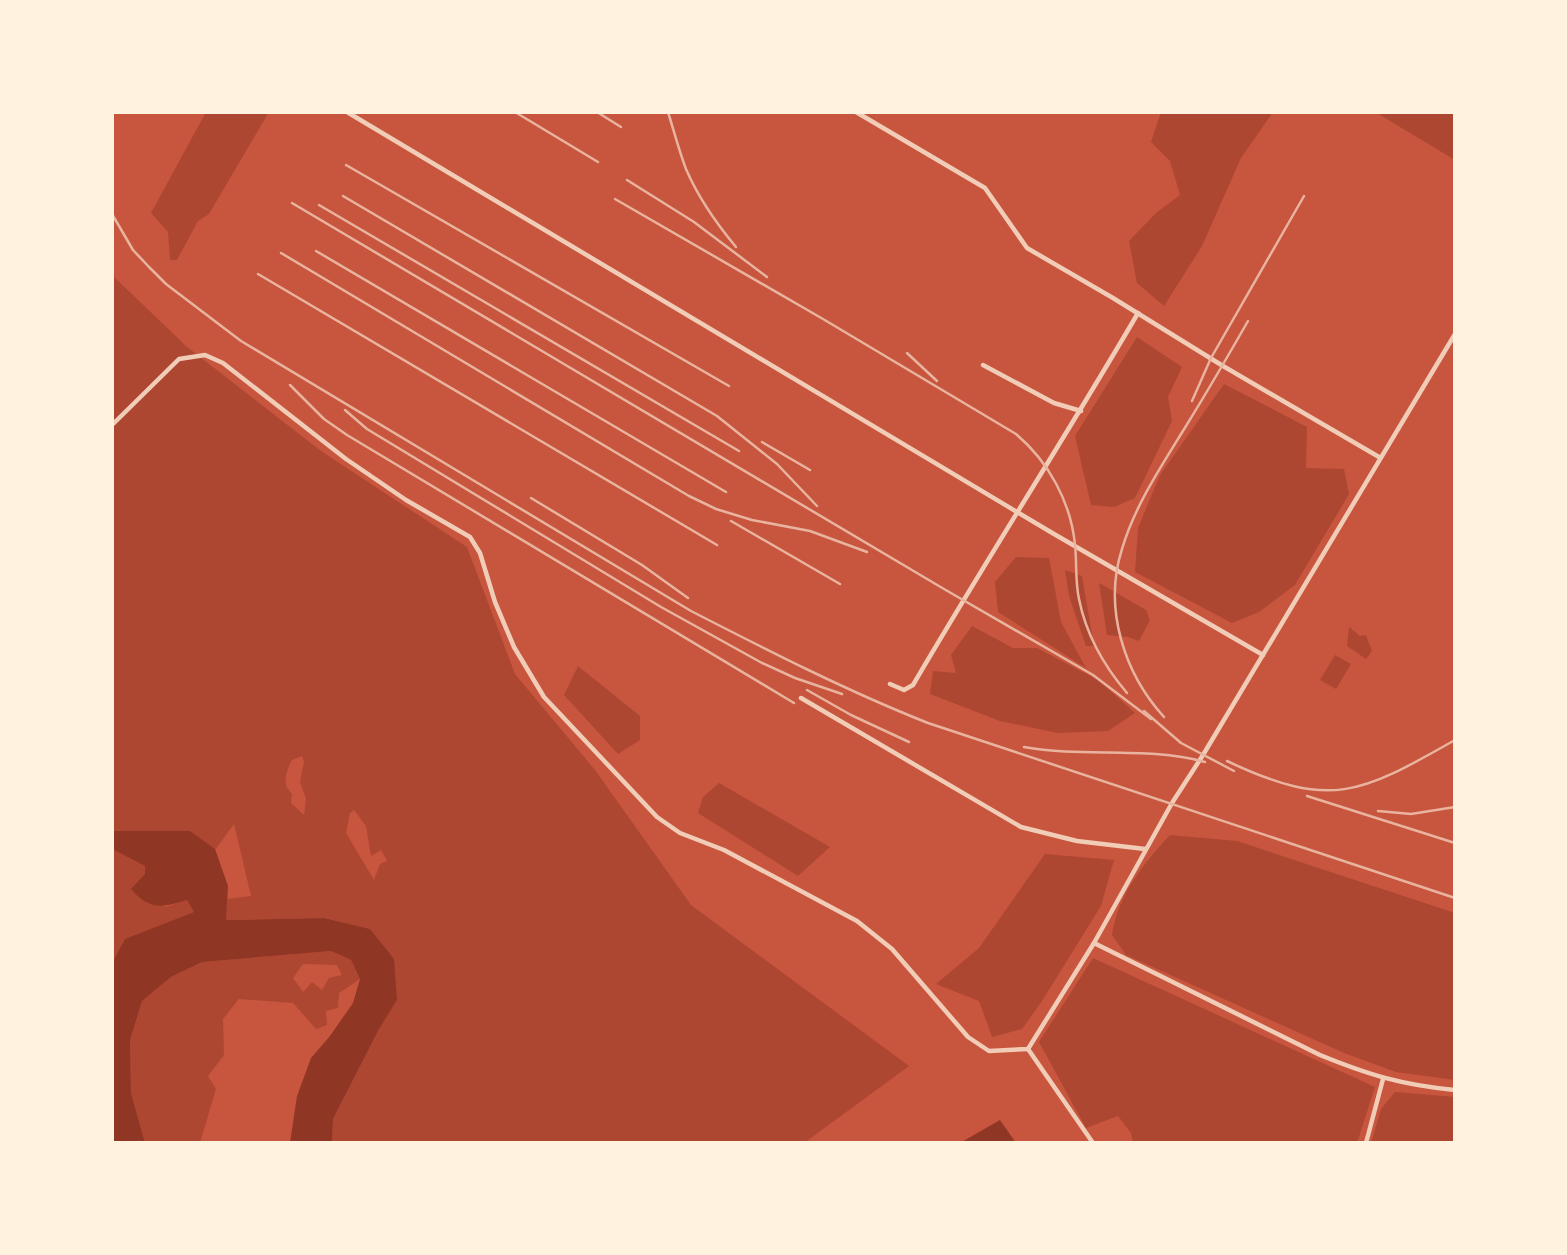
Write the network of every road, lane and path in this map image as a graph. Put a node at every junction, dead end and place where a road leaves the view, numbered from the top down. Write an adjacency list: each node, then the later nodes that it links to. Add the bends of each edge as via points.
1 (347, 112): 9 (street)
2 (856, 112): 3 (street, via 985,188 1027,248)
3 (1138, 313): 6 (street); 8 (street)
4 (1455, 334): 8 (street)
5 (984, 365): 6 (street, via 1054,403)
6 (1081, 411): 9 (street)
7 (112, 425): 15 (street, via 179,359 205,355 223,363 346,459 470,537 514,647 544,697 657,817 857,921 892,949 968,1037 989,1051)
8 (1380, 457): 10 (street)
9 (1018, 513): 10 (street); 11 (street, via 914,685 904,690)
10 (1263, 655): 13 (street)
11 (890, 684)
12 (801, 698): 13 (street, via 1021,827 1077,841)
13 (1146, 849): 14 (street)
14 (1094, 943): 15 (street); 16 (street, via 1320,1055)
15 (1028, 1049): 18 (street)
16 (1383, 1079): 17 (street); 19 (street)
17 (1455, 1090)
18 (1093, 1143)
19 (1366, 1143)

